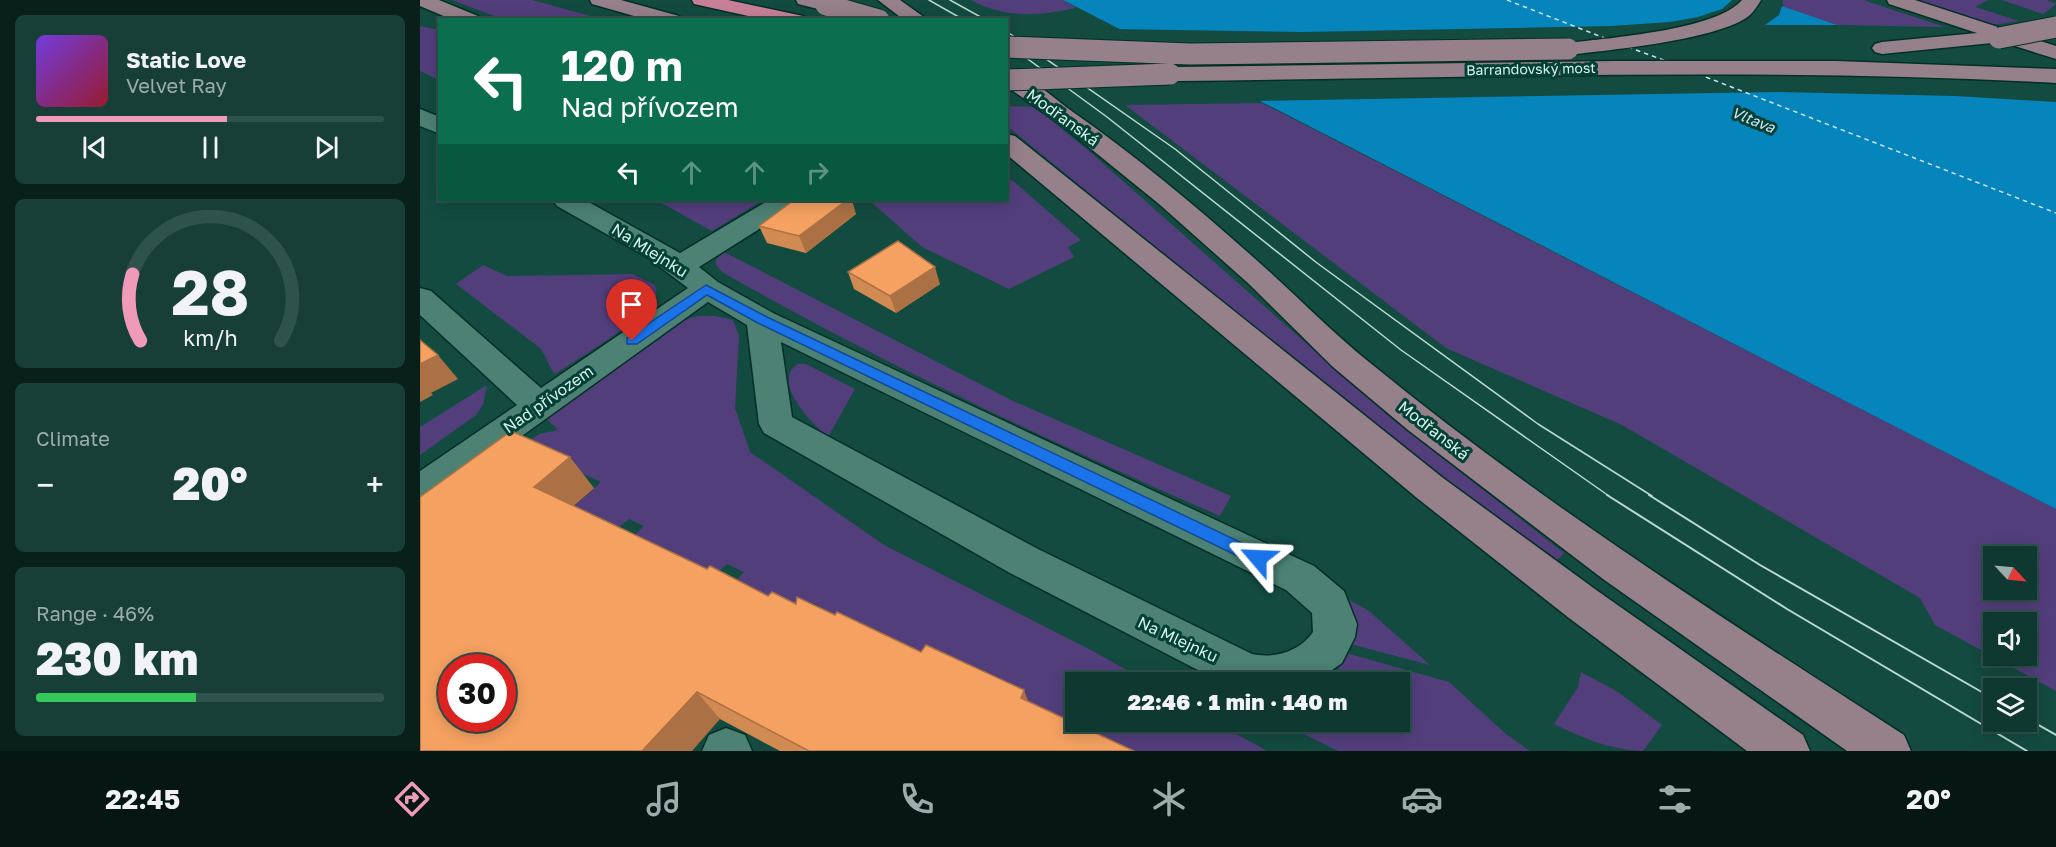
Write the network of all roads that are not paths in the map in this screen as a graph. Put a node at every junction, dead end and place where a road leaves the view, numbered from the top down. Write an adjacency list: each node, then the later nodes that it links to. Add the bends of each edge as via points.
1 (423, 0): 9 (main road)
2 (599, 0): 10 (main road)
3 (701, 0): 11 (highway)
4 (805, 0): 13 (main road, bridge)
5 (832, 0): 12 (main road)
6 (886, 0): 14 (main road)
7 (1752, 0): 18 (main road, via 1748,10 1716,23)
8 (1896, 0): 19 (main road)
9 (466, 18)
10 (665, 18)
11 (786, 18)
12 (854, 18)
13 (872, 18)
14 (915, 18)
15 (2056, 27): 17 (main road, bridge, via 2018,36)
16 (1008, 47): 18 (main road, Barrandovský most, bridge, via 1190,54)
17 (1882, 48): 18 (main road, Barrandovský most); 19 (main road, Barrandovský most)
18 (1568, 49)
19 (2056, 55)
20 (1008, 68): 21 (main road, Barrandovský most, bridge)
21 (1177, 74): 22 (main road, Barrandovský most, via 1763,66 1939,69); 23 (main road, bridge)
22 (2056, 76)
23 (1008, 79)
24 (1008, 80): 37 (main road, Modřanská, via 1055,108 1118,157 1257,277 1355,369 1450,443 1605,560)
25 (420, 116): 26 (street)
26 (438, 126)
27 (1008, 143): 36 (main road, via 1430,488)
28 (568, 201): 30 (street, Na Mlejnku)
29 (785, 201): 30 (street)
30 (681, 266): 31 (street, Na Mlejnku)
31 (706, 289): 33 (street, Na Mlejnku); 34 (street, Nad přívozem)
32 (420, 298): 34 (street)
33 (762, 320): 33 (street, Na Mlejnku, via 776,424 1110,607 1258,676 1286,673 1310,664 1332,641 1333,610 1321,592 1300,578)
34 (539, 405): 35 (street, Nad přívozem)
35 (420, 490)
36 (1786, 751)
37 (1887, 751)

